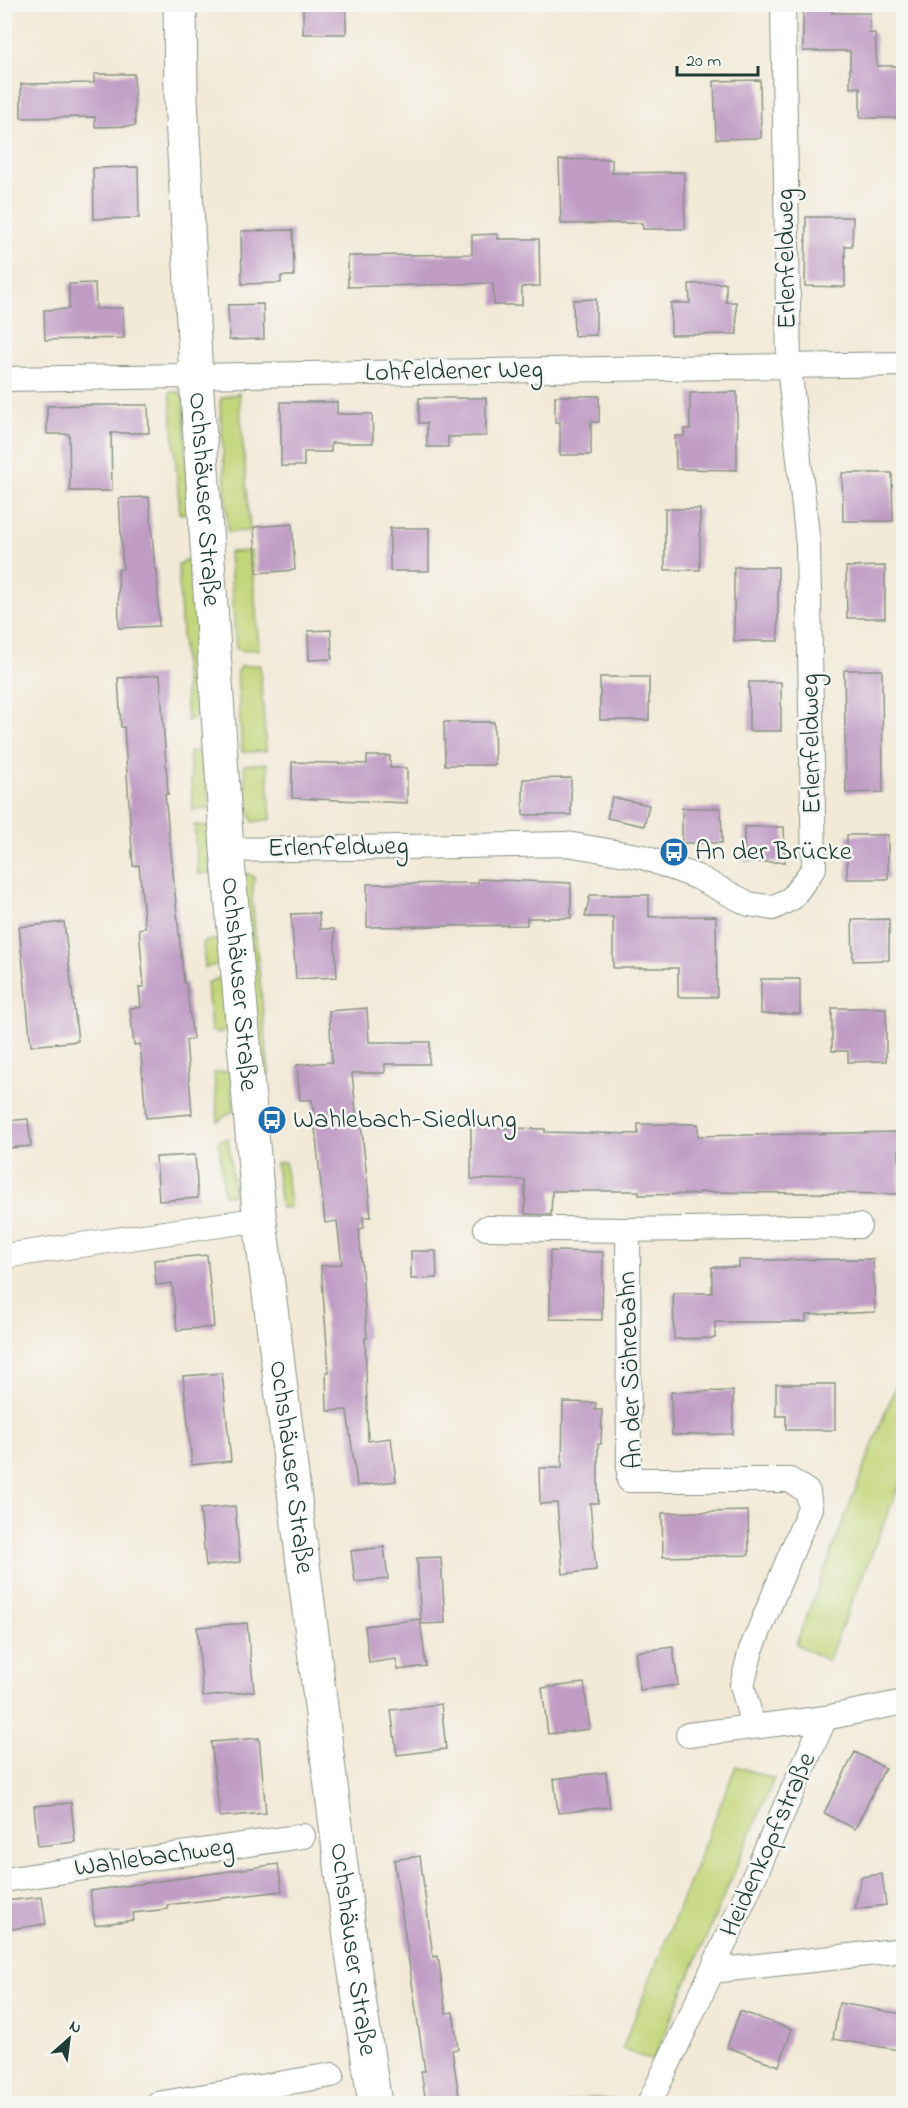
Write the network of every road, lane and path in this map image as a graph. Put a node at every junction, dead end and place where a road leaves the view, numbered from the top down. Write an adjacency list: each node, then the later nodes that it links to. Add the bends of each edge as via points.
1 (180, 4): 5 (main road, Ochshäuser Straße, via 181,98)
2 (783, 4): 4 (street, Erlenfeldweg)
3 (903, 364): 4 (street, Lohfeldener Weg)
4 (789, 365): 5 (street, Lohfeldener Weg); 7 (street, Erlenfeldweg, via 808,545 814,868 792,898 773,908 749,904 697,877 643,857 567,844)
5 (196, 377): 6 (street, Lohfeldener Weg); 7 (main road, Ochshäuser Straße)
6 (4, 379)
7 (227, 850): 23 (main road, Ochshäuser Straße, via 259,1213 352,1953)
8 (241, 1222): 12 (street)
9 (859, 1226): 11 (street, An der Söhrebahn)
10 (486, 1228): 11 (street, An der Söhrebahn)
11 (628, 1230): 15 (street, An der Söhrebahn, via 629,1480 790,1480 808,1492 810,1508 751,1650 742,1685)
12 (4, 1256)
13 (903, 1702): 14 (street, Heidenkopfstraße)
14 (825, 1718): 15 (street, Heidenkopfstraße); 20 (street, Heidenkopfstraße)
15 (753, 1727): 16 (street, Heidenkopfstraße)
16 (688, 1735)
17 (303, 1836): 18 (street, Wahlebachweg)
18 (4, 1880)
19 (903, 1950): 20 (street, Heidenkopfstraße)
20 (712, 1971): 24 (street, Heidenkopfstraße)
21 (332, 2075): 22 (street)
22 (157, 2103)
23 (375, 2103)
24 (649, 2103)

